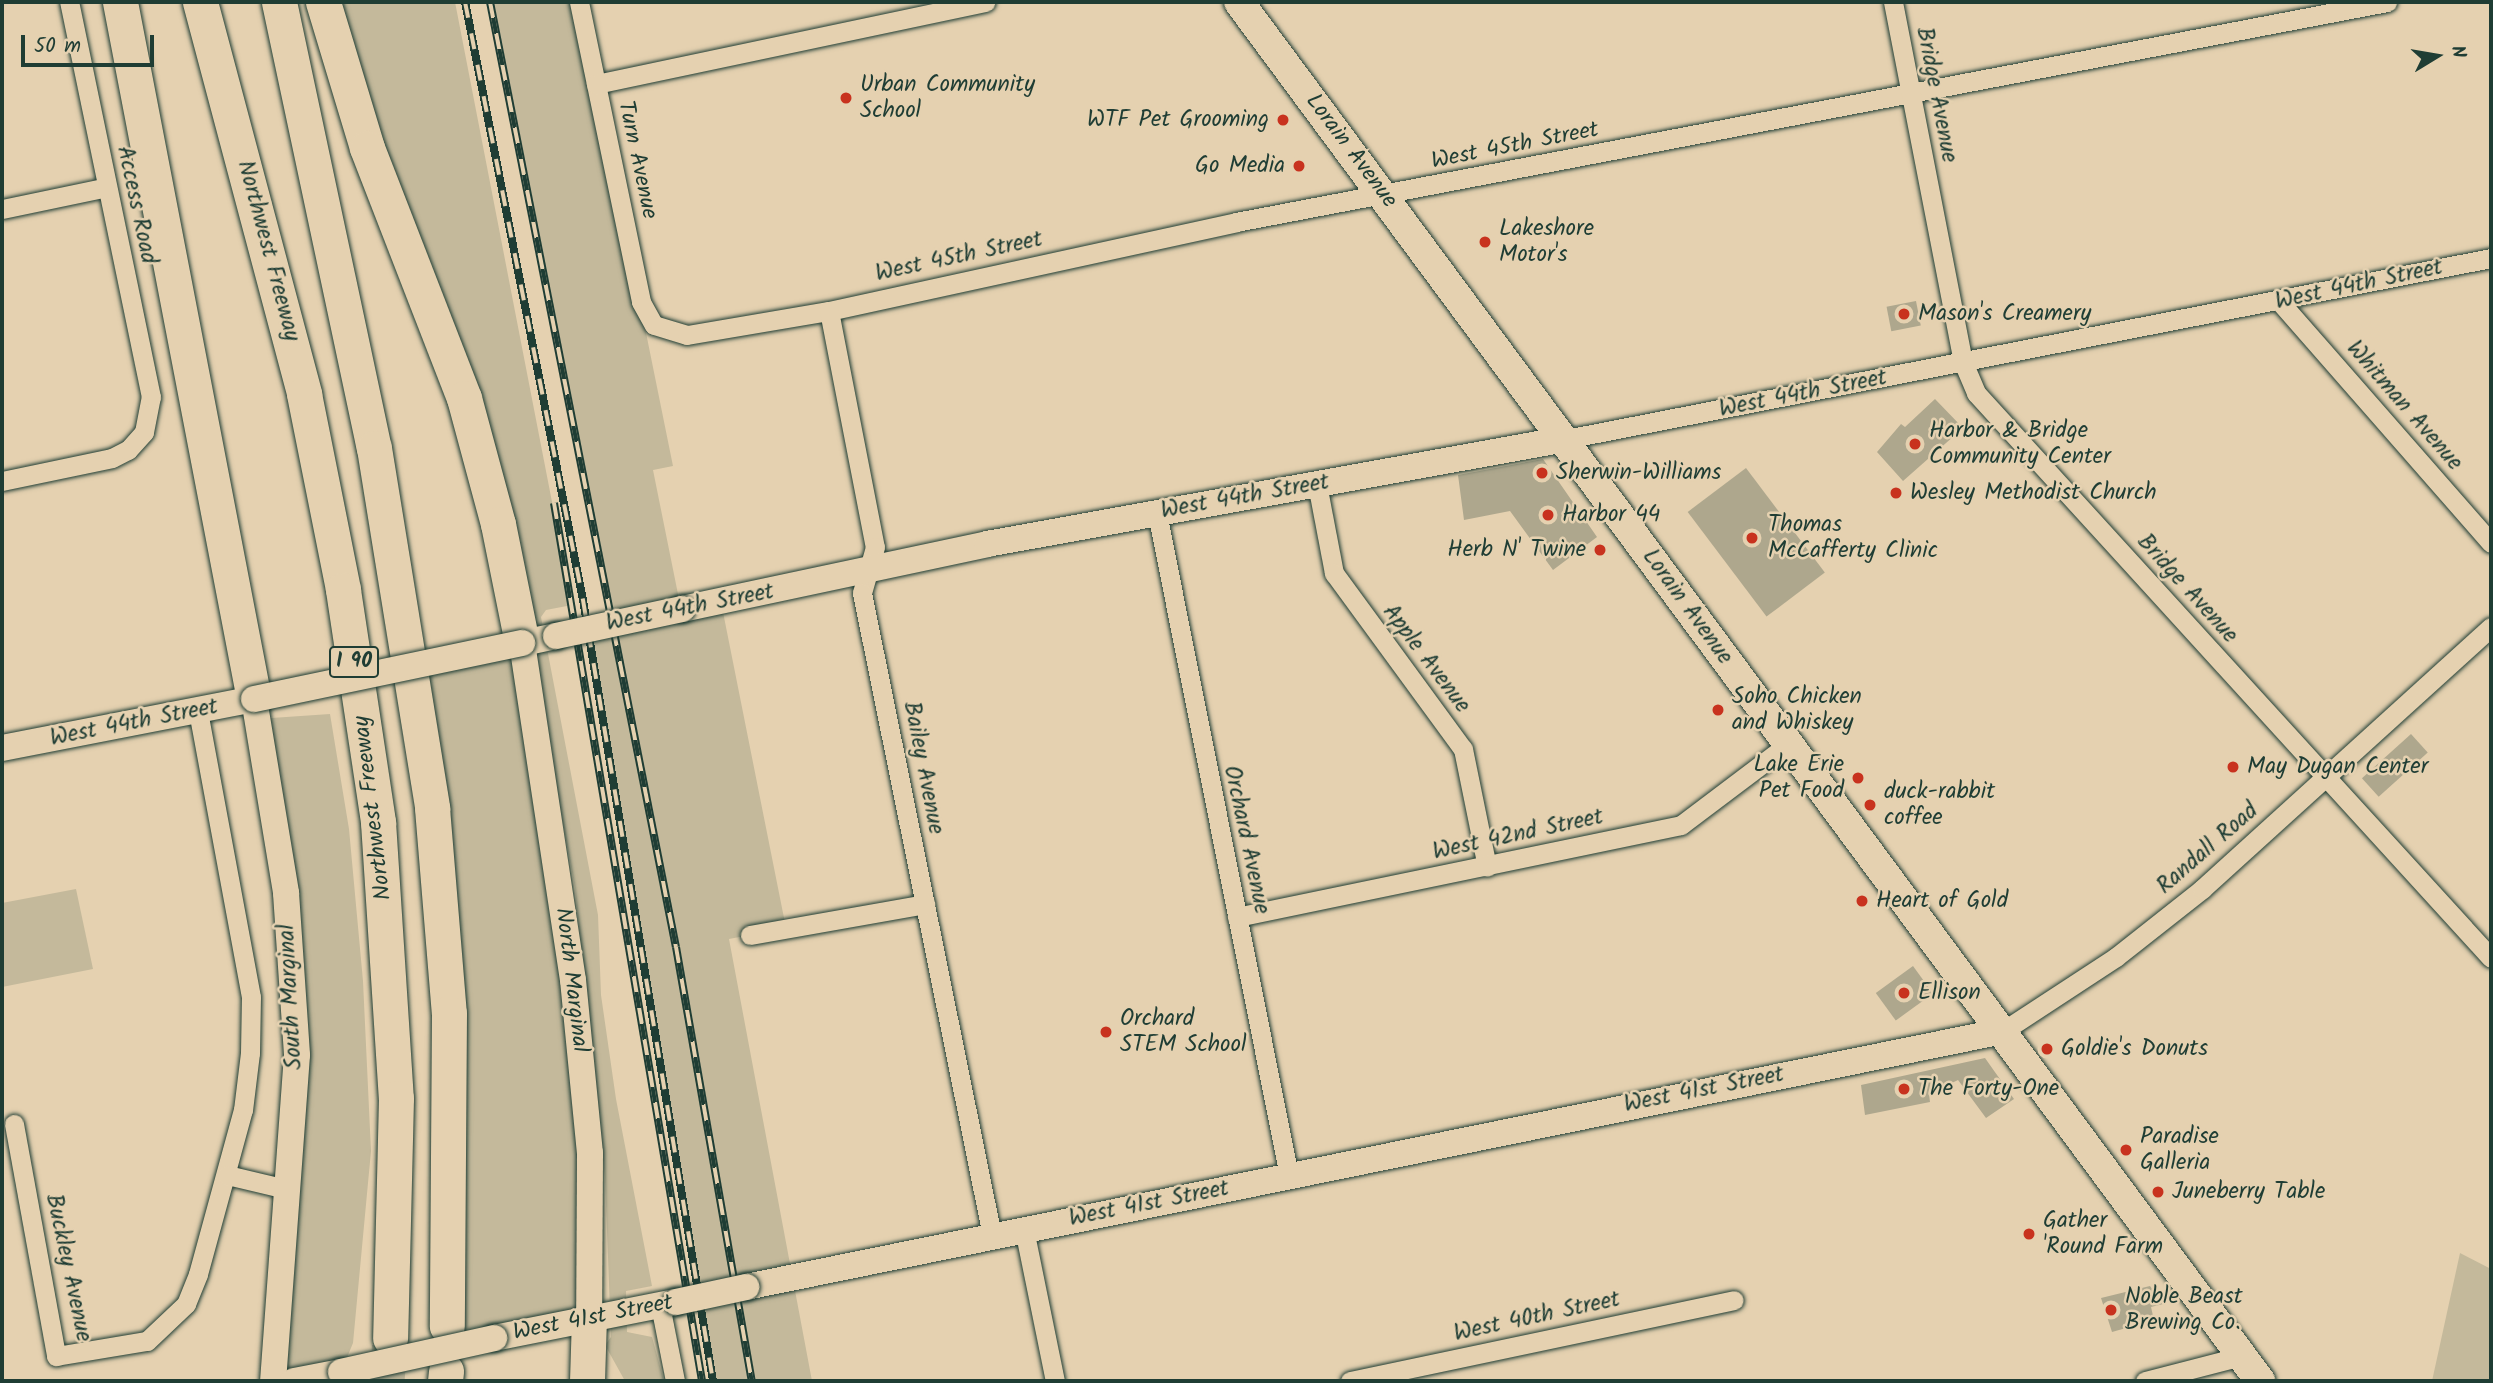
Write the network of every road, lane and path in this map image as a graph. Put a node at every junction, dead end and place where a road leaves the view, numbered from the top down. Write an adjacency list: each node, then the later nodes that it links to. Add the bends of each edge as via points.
1 (69, 2): 13 (street, Access Road)
2 (120, 2): 29 (highway)
3 (200, 2): 50 (highway, Northwest Freeway / I 90, via 304,394 343,590 378,822 396,1098)
4 (279, 2): 49 (highway, I 90, via 374,448 432,808 449,1013)
5 (323, 2): 28 (highway, via 367,148 464,398 498,524)
6 (579, 2): 11 (street, Turn Avenue)
7 (985, 2): 11 (street)
8 (1239, 2): 14 (main road, Lorain Avenue)
9 (1893, 2): 12 (street, Bridge Avenue)
10 (2387, 2): 12 (street, West 45th Street)
11 (596, 84): 19 (street, Turn Avenue, via 641,302)
12 (1911, 92): 14 (street, West 45th Street); 20 (street, Bridge Avenue)
13 (107, 187): 15 (street); 22 (street, Access Road, via 151,397 147,418 138,442 112,458)
14 (1385, 196): 18 (street, West 45th Street, via 1236,222); 21 (main road, Lorain Avenue)
15 (2, 209)
16 (2491, 258): 17 (street, West 44th Street)
17 (2280, 302): 20 (street, West 44th Street); 25 (street, Whitman Avenue)
18 (829, 311): 19 (street, West 45th Street, via 687,335); 26 (street, Bailey Avenue, via 875,547)
19 (654, 325)
20 (1963, 362): 21 (street, West 44th Street); 33 (street, Bridge Avenue, via 1976,393 2026,451)
21 (1566, 439): 23 (street, West 44th Street); 31 (main road, Lorain Avenue)
22 (2, 481)
23 (1317, 484): 24 (street, West 44th Street); 34 (street, Apple Avenue, via 1334,573 1463,749)
24 (1157, 513): 26 (street, West 44th Street, via 987,544); 36 (street, Orchard Avenue)
25 (2491, 543)
26 (869, 572): 28 (street, West 44th Street, bridge); 35 (street, Bailey Avenue, via 862,593)
27 (2491, 627): 33 (street, Randall Road)
28 (539, 639): 29 (street, West 44th Street, bridge); 48 (street, North Marginal, via 590,1153)
29 (254, 699): 30 (street, West 44th Street); 43 (street, South Marginal, via 286,893 295,1015 297,1055)
30 (198, 711): 32 (street, West 44th Street); 41 (street, Buckley Avenue, via 251,997 243,1110)
31 (1786, 746): 34 (street, West 42nd Street, via 1681,825); 39 (main road, Lorain Avenue)
32 (2, 748)
33 (2326, 778): 38 (street, Bridge Avenue); 39 (street, Randall Road, via 2172,914)
34 (1487, 867): 36 (street, West 42nd Street)
35 (925, 904): 37 (street); 45 (street, Bailey Avenue)
36 (1237, 917): 42 (street, Orchard Avenue)
37 (750, 935)
38 (2491, 958)
39 (2003, 1031): 42 (street, West 41st Street); 51 (main road, Lorain Avenue)
40 (14, 1124): 41 (street, Buckley Avenue, via 56,1356 147,1341 168,1326 186,1304 198,1274)
41 (227, 1175): 43 (street)
42 (1289, 1176): 44 (street, West 41st Street)
43 (286, 1189): 52 (street, South Marginal)
44 (1024, 1229): 45 (street, West 41st Street); 56 (street)
45 (992, 1236): 47 (street, West 41st Street, bridge)
46 (1734, 1300): 57 (street, West 40th Street)
47 (668, 1303): 48 (street, West 41st Street); 55 (street)
48 (589, 1319): 53 (street, West 41st Street, bridge); 54 (highway)
49 (447, 1326)
50 (390, 1338)
51 (2242, 1356): 58 (street); 59 (main road, Lorain Avenue)
52 (273, 1381)
53 (294, 1381)
54 (587, 1381)
55 (675, 1381)
56 (1055, 1381)
57 (1350, 1381)
58 (2145, 1381)
59 (2260, 1381)

